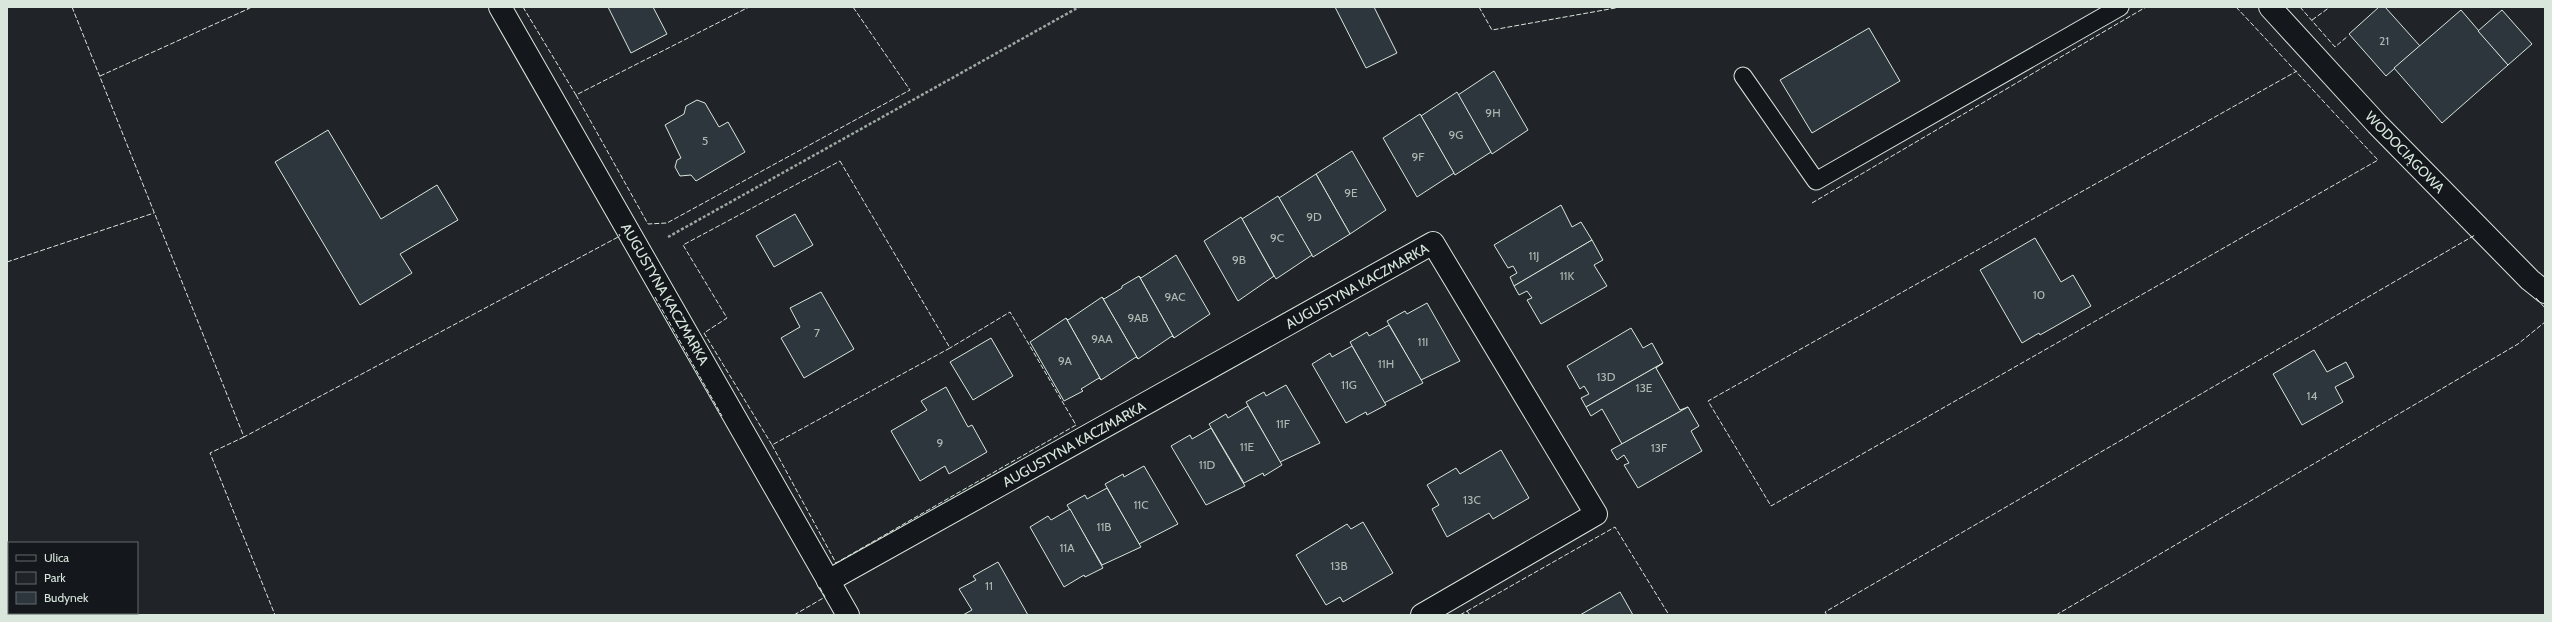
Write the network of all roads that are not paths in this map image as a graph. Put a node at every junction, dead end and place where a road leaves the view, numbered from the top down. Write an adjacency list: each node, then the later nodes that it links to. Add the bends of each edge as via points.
1 (500, 7): 6 (street, AUGUSTYNA KACZMARKA)
2 (2120, 7): 4 (lane, via 1816,181)
3 (2270, 7): 5 (street, WODOCIĄGOWA, via 2377,124)
4 (1743, 76)
5 (2545, 292)
6 (828, 581): 7 (street, AUGUSTYNA KACZMARKA); 8 (street, AUGUSTYNA KACZMARKA, via 1433,243 1596,514)
7 (848, 615)
8 (1422, 615)

